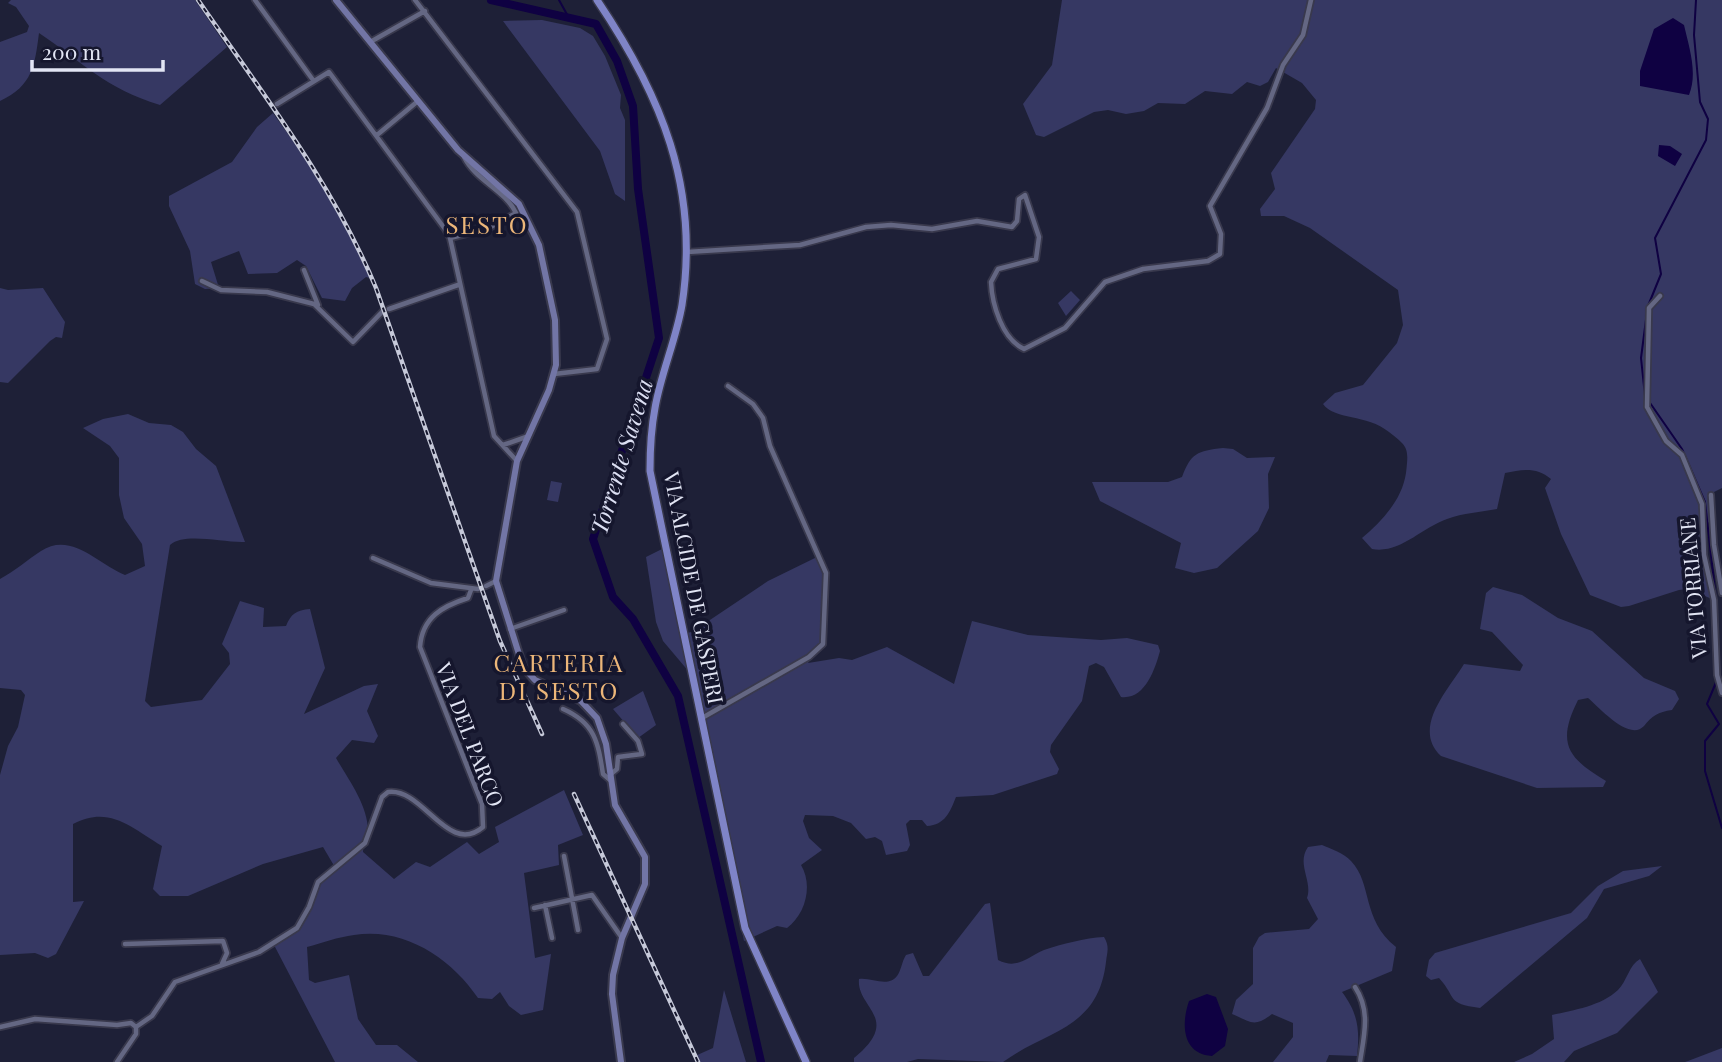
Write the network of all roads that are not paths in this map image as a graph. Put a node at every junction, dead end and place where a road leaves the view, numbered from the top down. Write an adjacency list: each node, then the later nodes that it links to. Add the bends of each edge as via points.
1 (255, 0): 8 (street)
2 (336, 0): 7 (main road)
3 (415, 0): 6 (street)
4 (597, 0): 14 (main road, VIA ALCIDE DE GASPERI, via 630,49 662,114 682,201)
5 (1311, 0): 14 (street, via 1303,35 1210,206 1221,234 1220,254 1209,261 1143,269 1105,282 1065,328 1024,349 1004,328 991,282 998,269 1036,259 1039,237 1026,195 1019,199 1012,227 977,221 932,229 891,225 800,245)
6 (425, 11): 7 (street); 22 (street, via 579,216 607,339 597,369)
7 (372, 41): 9 (main road)
8 (313, 80): 10 (street); 11 (street, via 329,72)
9 (418, 101): 11 (street); 12 (main road)
10 (277, 104)
11 (377, 135): 13 (street)
12 (464, 155): 13 (street, via 476,175 516,213 487,229); 22 (main road, via 510,194 530,221 555,320)
13 (450, 238): 17 (street)
14 (686, 252): 40 (main road, VIA ALCIDE DE GASPERI, via 682,304 655,408 650,471)
15 (304, 270): 19 (street)
16 (202, 281): 19 (street, via 221,290 267,292)
17 (458, 285): 20 (street); 25 (street, via 494,436)
18 (1660, 296): 37 (street, VIA TORRIANE, via 1649,308 1647,403 1666,441 1682,455 1702,504)
19 (318, 306): 21 (street, via 353,342)
20 (389, 309)
21 (382, 312)
22 (554, 374): 24 (main road)
23 (728, 386): 40 (street, via 753,404 762,418 827,573 827,619 823,644 809,657)
24 (526, 437): 25 (street); 26 (main road)
25 (509, 447): 26 (street); 27 (street)
26 (521, 449): 27 (main road)
27 (517, 461): 30 (main road)
28 (1712, 495): 34 (street, VIA TORRIANE)
29 (373, 558): 33 (street, via 431,583)
30 (496, 581): 31 (street); 36 (main road)
31 (486, 586)
32 (478, 589): 33 (street, VIA DEL PARCO)
33 (471, 590): 51 (street, VIA DEL PARCO, via 468,598 446,606 430,619 420,648 482,804 483,827 474,834 457,834 400,792 388,792 365,843 318,882 297,928 259,952)
34 (1722, 593)
35 (564, 610): 36 (street)
36 (509, 629): 42 (main road, via 519,661 531,677 581,701 593,712 605,738)
37 (1719, 682): 38 (street, VIA TORRIANE)
38 (1722, 693)
39 (563, 709): 42 (street, via 587,724 597,743 603,774)
40 (701, 718): 57 (main road, VIA ALCIDE DE GASPERI, via 745,928)
41 (623, 724): 42 (street, via 638,741 642,754 618,757 617,769)
42 (610, 777): 49 (main road, via 615,805 641,847 646,868 640,899)
43 (564, 856): 44 (street)
44 (573, 899): 45 (street); 47 (street); 49 (street, via 595,896)
45 (545, 905): 46 (street); 48 (street)
46 (534, 908)
47 (578, 930)
48 (552, 938)
49 (622, 938): 56 (main road, via 612,994)
50 (125, 944): 51 (street, via 223,941 227,953)
51 (222, 965): 54 (street, VIA DEL PARCO, via 175,982 152,1016)
52 (1355, 987): 58 (street, via 1366,1011)
53 (0, 1027): 54 (street, via 35,1019 131,1023)
54 (136, 1027): 55 (street, VIA DEL PARCO)
55 (117, 1062)
56 (621, 1062)
57 (806, 1062)
58 (1360, 1062)

